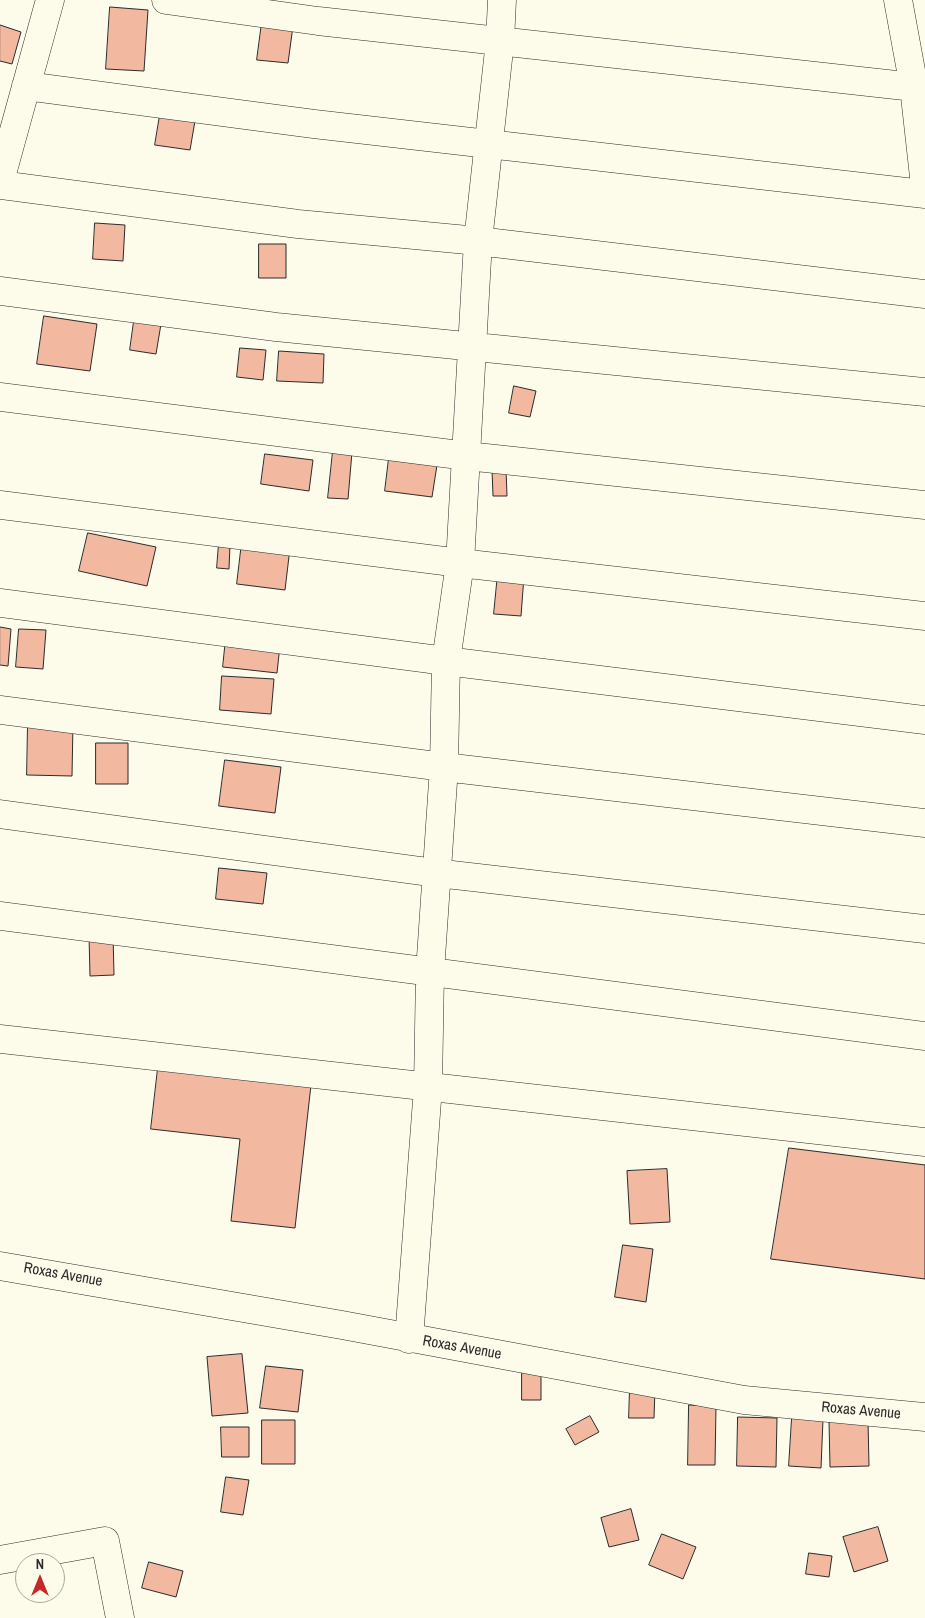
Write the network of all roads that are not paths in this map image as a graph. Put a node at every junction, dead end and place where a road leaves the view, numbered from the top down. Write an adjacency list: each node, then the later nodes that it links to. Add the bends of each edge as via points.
1 (50, 0): 6 (street)
2 (166, 0): 5 (street)
3 (502, 0): 5 (street)
4 (898, 0): 7 (street)
5 (500, 41): 7 (street); 8 (street)
6 (26, 86): 8 (street); 9 (street)
7 (914, 87): 10 (street)
8 (487, 144): 11 (street); 12 (street)
9 (0, 183): 12 (street, via 298,224)
10 (925, 186)
11 (925, 194)
12 (478, 241): 14 (street); 15 (street)
13 (0, 291): 15 (street, via 276,327)
14 (925, 294)
15 (472, 347): 16 (street); 18 (street)
16 (925, 392)
17 (0, 397): 18 (street)
18 (467, 456): 20 (street); 21 (street)
19 (0, 504): 21 (street)
20 (925, 505)
21 (460, 563): 23 (street); 24 (street)
22 (0, 603): 24 (street)
23 (925, 616)
24 (446, 661): 26 (street); 27 (street)
25 (0, 710): 27 (street)
26 (925, 720)
27 (444, 766): 29 (street); 30 (street)
28 (0, 814): 30 (street)
29 (925, 823)
30 (436, 873): 32 (street); 33 (street)
31 (0, 916): 33 (street)
32 (925, 929)
33 (430, 972): 34 (street); 36 (street)
34 (925, 1036)
35 (0, 1039): 36 (street)
36 (428, 1087): 37 (street); 39 (street)
37 (925, 1142)
38 (0, 1266): 39 (street, Roxas Avenue)
39 (409, 1339): 40 (street, Roxas Avenue, via 744,1400)
40 (925, 1417)
41 (0, 1560): 42 (street, via 105,1541)
42 (120, 1618)

